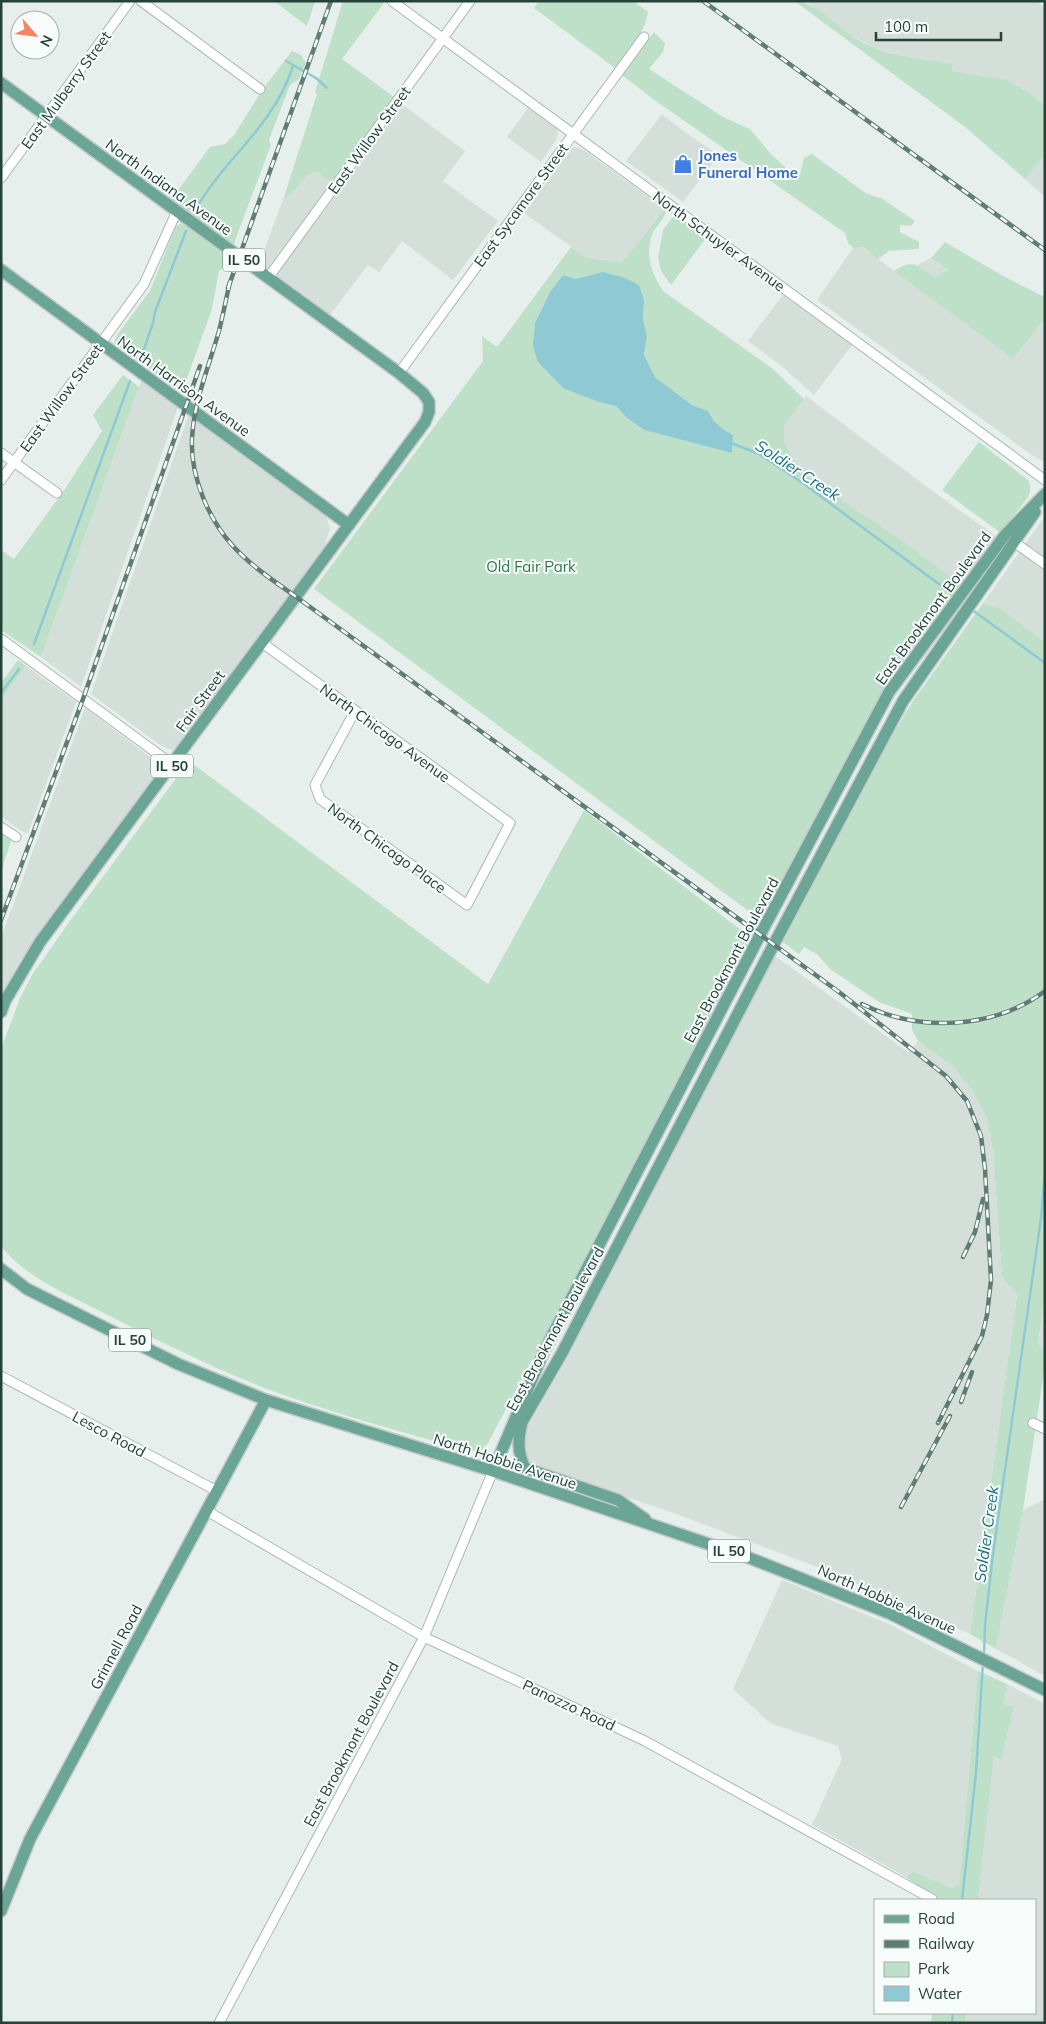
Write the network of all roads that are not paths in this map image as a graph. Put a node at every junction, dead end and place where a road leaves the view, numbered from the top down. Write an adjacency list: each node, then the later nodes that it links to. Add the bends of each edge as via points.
1 (130, 1): 9 (street, East Mulberry Street)
2 (141, 1): 8 (street)
3 (392, 1): 5 (street, North Schuyler Avenue)
4 (470, 1): 5 (street, East Willow Street)
5 (443, 38): 10 (street, North Schuyler Avenue); 14 (street, East Willow Street)
6 (644, 38): 10 (street, East Sycamore Street)
7 (1, 83): 9 (main road, North Indiana Avenue / IL 50)
8 (260, 89)
9 (46, 116): 11 (street, East Mulberry Street); 12 (main road, North Indiana Avenue / IL 50)
10 (574, 134): 16 (street, East Sycamore Street); 21 (street, North Schuyler Avenue)
11 (1, 178)
12 (177, 211): 14 (main road, North Indiana Avenue / IL 50); 15 (street, East Willow Street, via 144,284)
13 (1, 270): 15 (main road, North Harrison Avenue)
14 (268, 278): 16 (main road, North Indiana Avenue / IL 50)
15 (101, 344): 19 (street, East Willow Street); 24 (main road, North Harrison Avenue)
16 (398, 373): 17 (main road, North Indiana Avenue / IL 50, via 423,394 429,402)
17 (429, 412): 24 (main road, Fair Street / IL 50)
18 (1, 453): 19 (street)
19 (14, 462): 20 (street, East Willow Street); 22 (street)
20 (1, 480)
21 (1045, 480)
22 (56, 493)
23 (1045, 496): 25 (main road, East Brookmont Boulevard); 41 (main road, East Brookmont Boulevard, via 1005,535 889,692 544,1351)
24 (349, 525): 28 (main road, Fair Street / IL 50)
25 (1014, 542): 26 (street); 38 (main road, East Brookmont Boulevard, via 904,701 562,1352)
26 (1045, 564)
27 (1, 639): 30 (street)
28 (261, 642): 29 (street, North Chicago Avenue); 30 (main road, Fair Street / IL 50)
29 (354, 710): 33 (street, North Chicago Place, via 315,785 320,799); 33 (street, North Chicago Avenue, via 510,823)
30 (173, 765): 34 (main road, Fair Street / IL 50, via 40,942)
31 (1, 827): 32 (street)
32 (16, 837)
33 (467, 905)
34 (1, 1012)
35 (1, 1268): 37 (main road, North Hobbie Avenue / IL 50, via 42,1298 178,1364)
36 (1, 1376): 42 (street, Lesco Road)
37 (266, 1400): 41 (main road, North Hobbie Avenue / IL 50); 42 (main road, Grinnell Road)
38 (522, 1422): 41 (main road, East Brookmont Boulevard); 44 (main road, via 517,1442 526,1468 618,1500)
39 (1033, 1423): 40 (street)
40 (1045, 1429)
41 (493, 1471): 44 (main road, North Hobbie Avenue / IL 50); 45 (street, East Brookmont Boulevard)
42 (217, 1491): 43 (main road, Grinnell Road)
43 (207, 1511): 45 (street, Panozzo Road); 48 (main road, Grinnell Road, via 30,1839)
44 (652, 1525): 46 (main road, North Hobbie Avenue / IL 50, via 747,1557 891,1614)
45 (424, 1637): 47 (street, Panozzo Road, via 644,1741); 49 (street, East Brookmont Boulevard)
46 (1045, 1690)
47 (932, 1899)
48 (1, 1911)
49 (220, 2023)

